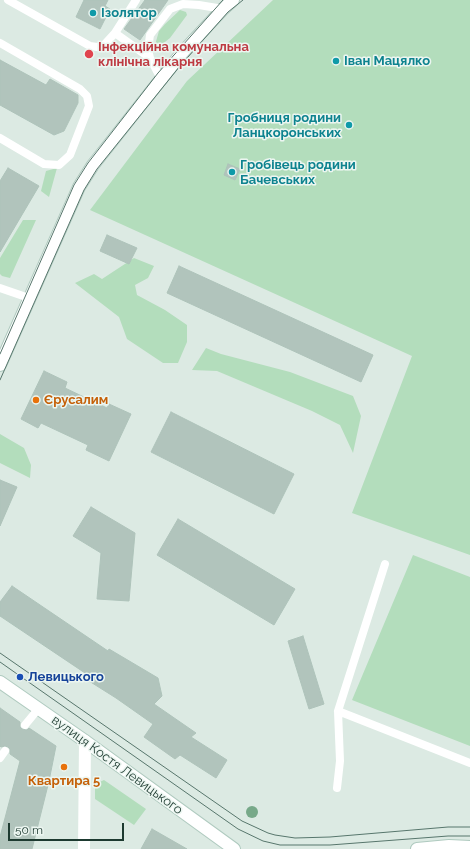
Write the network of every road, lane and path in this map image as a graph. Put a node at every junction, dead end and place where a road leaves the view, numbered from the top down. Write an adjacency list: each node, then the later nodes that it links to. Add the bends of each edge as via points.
1 (8, 0): 5 (lane, via 90,46 104,45)
2 (136, 0): 5 (lane)
3 (233, 0): 4 (street)
4 (223, 9): 7 (lane, via 183,4 170,9 150,35); 8 (street)
5 (115, 33): 7 (lane)
6 (0, 43): 9 (lane, via 80,89 87,96 89,106 70,155 59,165 44,164)
7 (150, 58): 8 (lane)
8 (161, 79): 11 (street, via 79,187)
9 (0, 138)
10 (0, 288): 11 (lane)
11 (29, 298): 12 (street)
12 (0, 365)
13 (385, 564): 16 (lane)
14 (0, 682): 15 (street, вулиця Костя Левицького)
15 (39, 708): 17 (lane); 18 (street, вулиця Костя Левицького)
16 (338, 711): 21 (lane); 22 (lane, via 340,761)
17 (25, 725)
18 (85, 741): 24 (street); 25 (street, вулиця Костя Левицького)
19 (6, 751): 20 (lane)
20 (0, 758)
21 (470, 763)
22 (337, 788)
23 (470, 847): 26 (street)
24 (84, 849)
25 (234, 849)
26 (417, 849)

